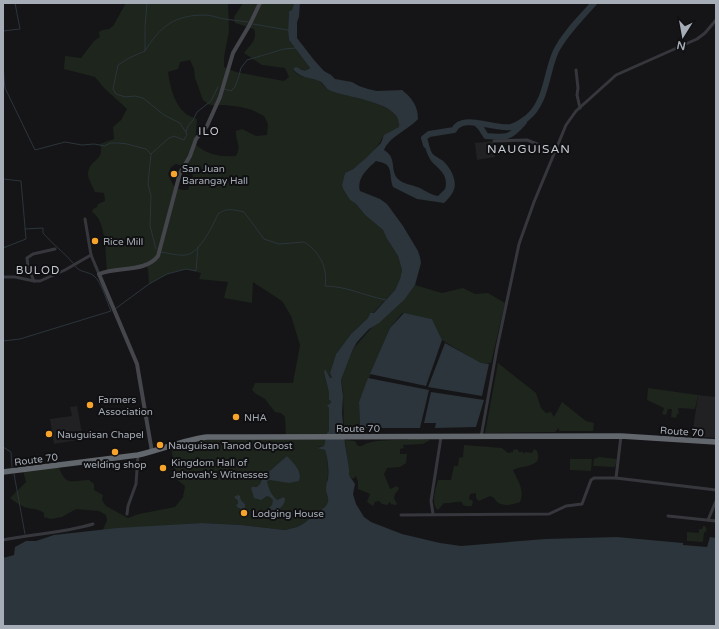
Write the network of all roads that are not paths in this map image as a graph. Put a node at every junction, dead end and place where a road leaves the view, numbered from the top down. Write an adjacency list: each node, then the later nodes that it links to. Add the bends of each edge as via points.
1 (260, 3): 10 (street, via 250,26 233,53 220,97 207,126 196,139 180,173 158,256 146,265)
2 (716, 20): 4 (street, via 697,39 616,75)
3 (576, 70): 4 (street)
4 (580, 108): 6 (street, via 566,125)
5 (494, 141): 6 (street, via 527,140)
6 (555, 151): 15 (street, via 519,244)
7 (85, 219): 9 (street)
8 (55, 249): 12 (street, via 27,258)
9 (91, 255): 10 (street); 12 (street, via 65,270 40,281)
10 (100, 274): 17 (street, via 137,364)
11 (3, 277): 12 (street)
12 (34, 281)
13 (621, 436): 15 (highway, Route 70); 16 (highway, Route 70); 20 (street)
14 (441, 437): 15 (highway, Route 70); 17 (highway, Route 70, via 207,437 192,439); 24 (street, via 431,501)
15 (481, 437)
16 (716, 442)
17 (152, 452): 18 (highway, Route 70)
18 (138, 455): 19 (highway, Route 70); 23 (street, via 136,484)
19 (3, 472)
20 (616, 478): 21 (street); 24 (street, via 591,480 582,504 566,506 549,514)
21 (716, 490)
22 (716, 501): 27 (street)
23 (127, 514)
24 (433, 514): 25 (street)
25 (401, 515)
26 (668, 516): 27 (street)
27 (708, 520): 28 (street)
28 (716, 521)
29 (93, 524): 30 (street, via 77,529)
30 (3, 540)

